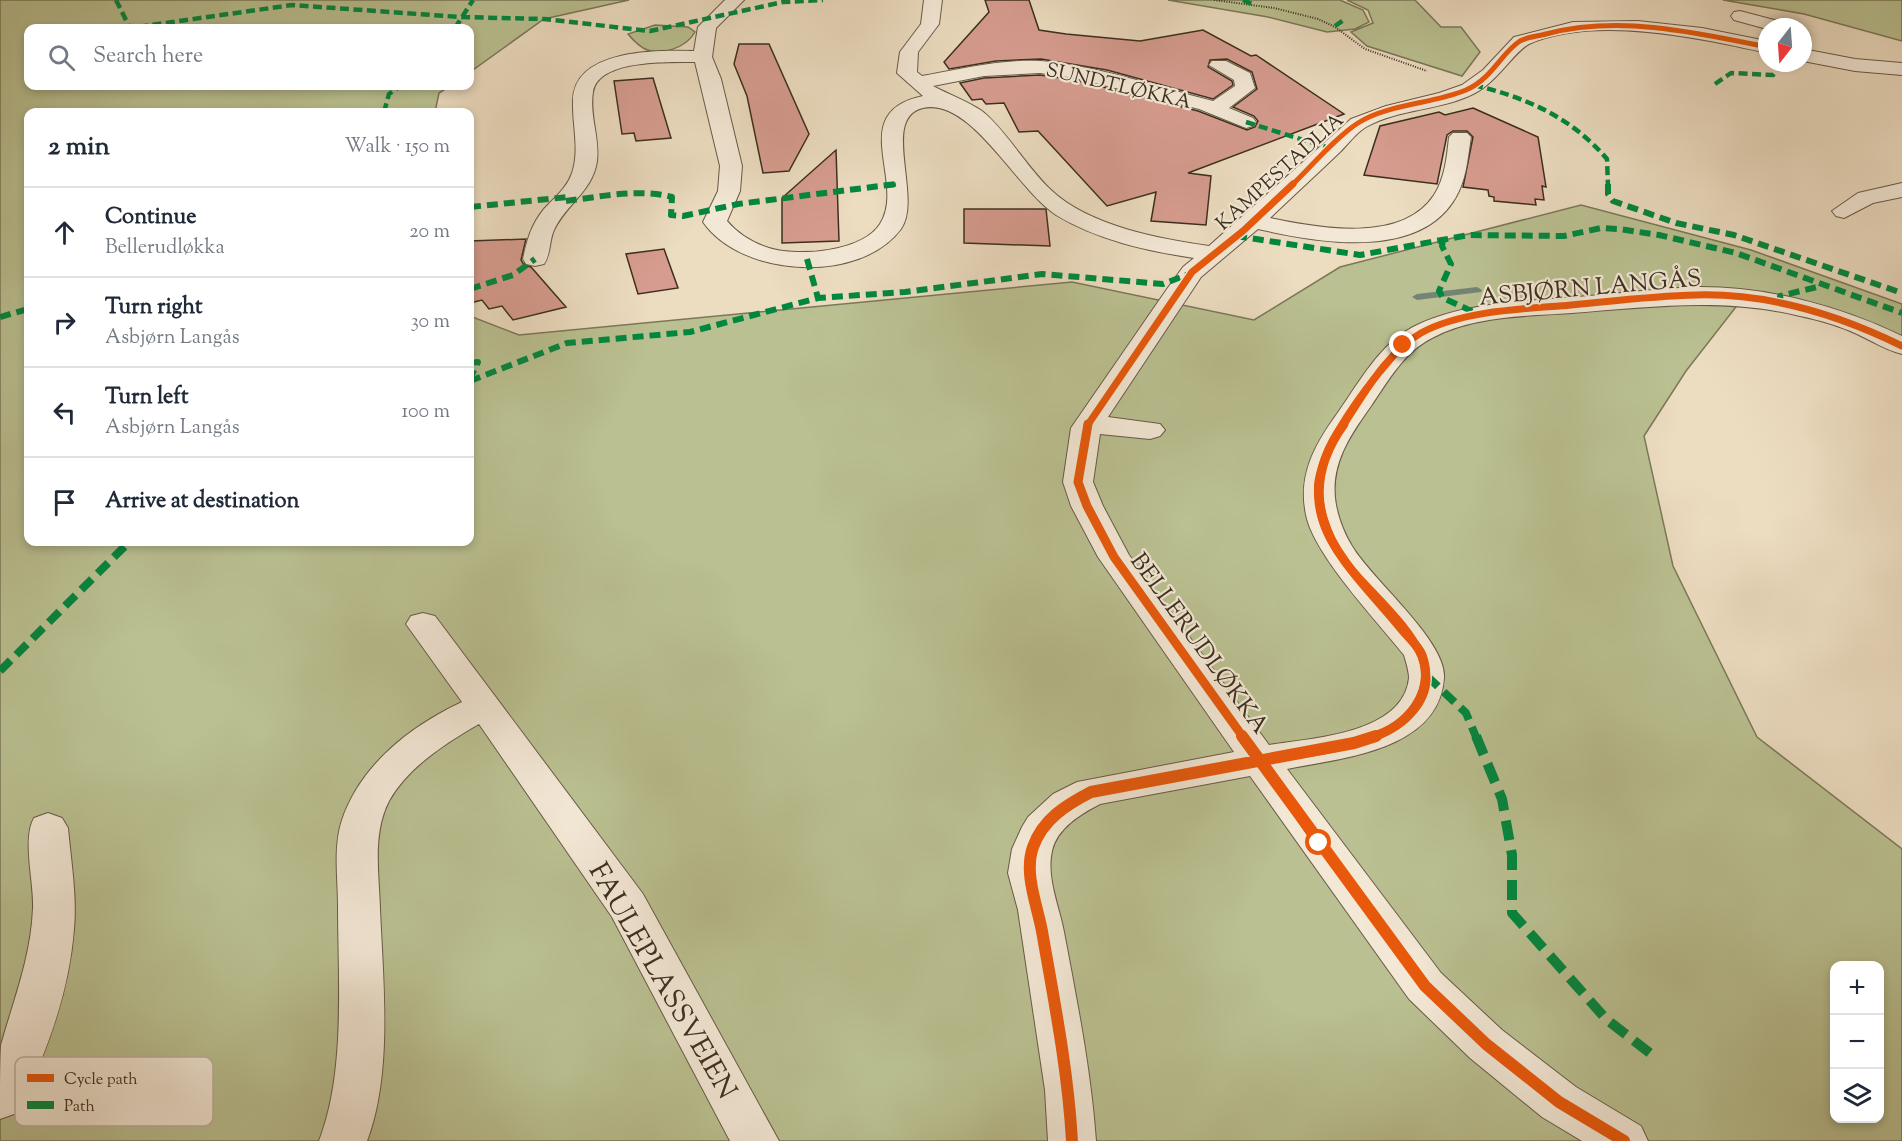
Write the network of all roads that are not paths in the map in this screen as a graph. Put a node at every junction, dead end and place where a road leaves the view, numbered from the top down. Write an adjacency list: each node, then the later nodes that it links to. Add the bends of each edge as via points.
1 (933, 0): 10 (street, via 930,24 909,52 907,73)
2 (732, 3): 7 (street, via 707,27)
3 (1740, 16): 4 (street)
4 (1758, 21)
5 (1758, 50): 17 (street, KAMPESTADLIA, via 1671,28 1573,27 1520,41 1490,74 1474,85 1445,98 1358,123)
6 (1812, 56): 9 (street)
7 (703, 57): 11 (street, via 731,166 729,190 716,222 727,238 753,253 789,259 825,258 858,251 880,240 897,217 899,189 890,139 897,118 920,101); 18 (street, via 629,61 598,71 588,79 583,90 589,153 582,176 543,227)
8 (1218, 65): 12 (street, SUNDTLØKKA, via 1243,77 1245,88)
9 (1902, 69)
10 (917, 83): 11 (street); 12 (street, SUNDTLØKKA, via 992,68 1040,67 1075,72)
11 (944, 101): 19 (street, via 975,116 1044,196 1066,211 1116,234)
12 (1214, 109): 13 (street, SUNDTLØKKA)
13 (1246, 122)
14 (1461, 137): 17 (street, KAMPESTADLIA, via 1456,170 1439,205 1413,224 1377,234 1330,236)
15 (1901, 184): 16 (street)
16 (1844, 211)
17 (1252, 221): 19 (street, KAMPESTADLIA)
18 (535, 259)
19 (1203, 263): 21 (street, BELLERUDLØKKA)
20 (1902, 346): 25 (street, ASBJØRN LANGÅS, via 1863,327 1806,309 1754,299 1697,295 1478,314 1424,332 1403,345 1334,438 1322,463 1318,490 1323,520 1338,551 1421,653 1427,675 1422,698 1408,717 1385,733)
21 (1089, 424): 22 (street); 25 (street, BELLERUDLØKKA, via 1078,482 1087,507 1114,557)
22 (1150, 430)
23 (423, 624): 24 (street, FAULEPLASSVEIEN)
24 (485, 706): 30 (street, via 454,720 411,750 381,782 362,818 356,855 361,1031 352,1110); 31 (street, FAULEPLASSVEIEN, via 628,906)
25 (1262, 762): 32 (street, via 1091,792 1067,804 1042,827 1032,849 1029,873 1039,910 1069,1090); 33 (street, BELLERUDLØKKA, via 1425,986 1486,1044 1559,1102)
26 (48, 828): 27 (street, via 53,939 37,1008)
27 (17, 1057)
28 (15, 1062): 29 (street)
29 (0, 1098)
30 (343, 1141)
31 (755, 1141)
32 (1072, 1141)
33 (1624, 1141)

